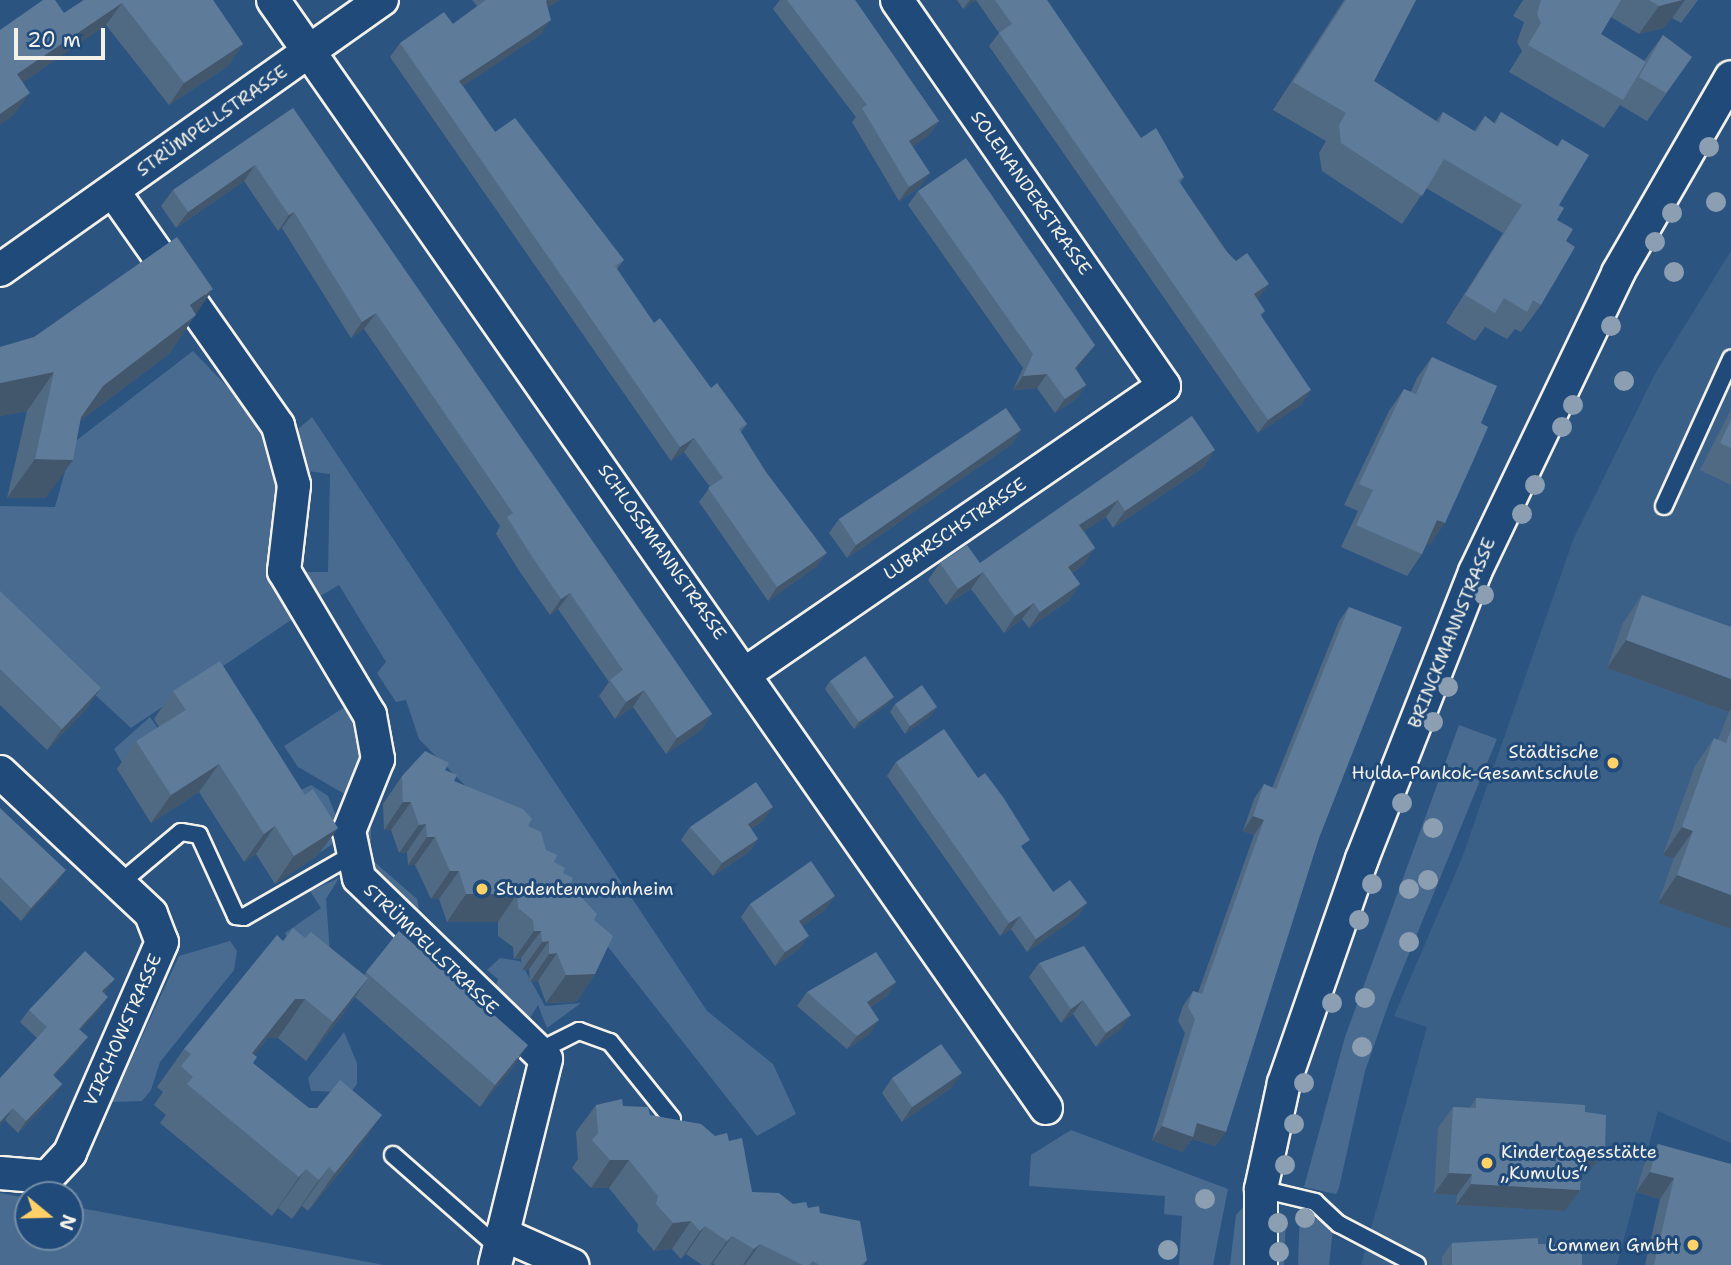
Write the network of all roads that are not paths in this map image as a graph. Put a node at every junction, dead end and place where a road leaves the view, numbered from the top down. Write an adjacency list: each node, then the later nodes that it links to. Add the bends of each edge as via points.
1 (273, 0): 4 (street, SCHLOSSMANNSTRASSE)
2 (382, 0): 4 (street, STRÜMPELLSTRASSE)
3 (897, 0): 9 (street, SOLENANDERSTRASSE)
4 (311, 52): 6 (street, STRÜMPELLSTRASSE); 11 (street, SCHLOSSMANNSTRASSE)
5 (1731, 77): 20 (street, BRINCKMANNSTRASSE, via 1618,273 1475,572 1362,859 1284,1083)
6 (113, 191): 7 (street, STRÜMPELLSTRASSE); 13 (street, via 278,426 294,485 284,571 335,669 370,715 378,759 349,831)
7 (0, 270)
8 (1731, 359): 10 (lane)
9 (1164, 386): 11 (street, LUBARSCHSTRASSE)
10 (1664, 506)
11 (746, 673): 16 (street, SCHLOSSMANNSTRASSE)
12 (0, 772): 14 (street, VIRCHOWSTRASSE)
13 (350, 856): 14 (lane, via 244,917 236,916 199,835 181,832); 15 (street, STRÜMPELLSTRASSE, via 359,878)
14 (119, 884): 19 (street, VIRCHOWSTRASSE, via 151,914 162,942 70,1153 48,1177)
15 (537, 1052): 17 (lane, via 579,1031 610,1042); 21 (street, via 546,1059)
16 (1046, 1108)
17 (672, 1119)
18 (393, 1155): 21 (lane)
19 (0, 1172)
20 (1261, 1189): 23 (street, BRINCKMANNSTRASSE); 24 (lane, via 1315,1202 1339,1224)
21 (499, 1249): 22 (street)
22 (572, 1265)
23 (1261, 1265)
24 (1417, 1265)

